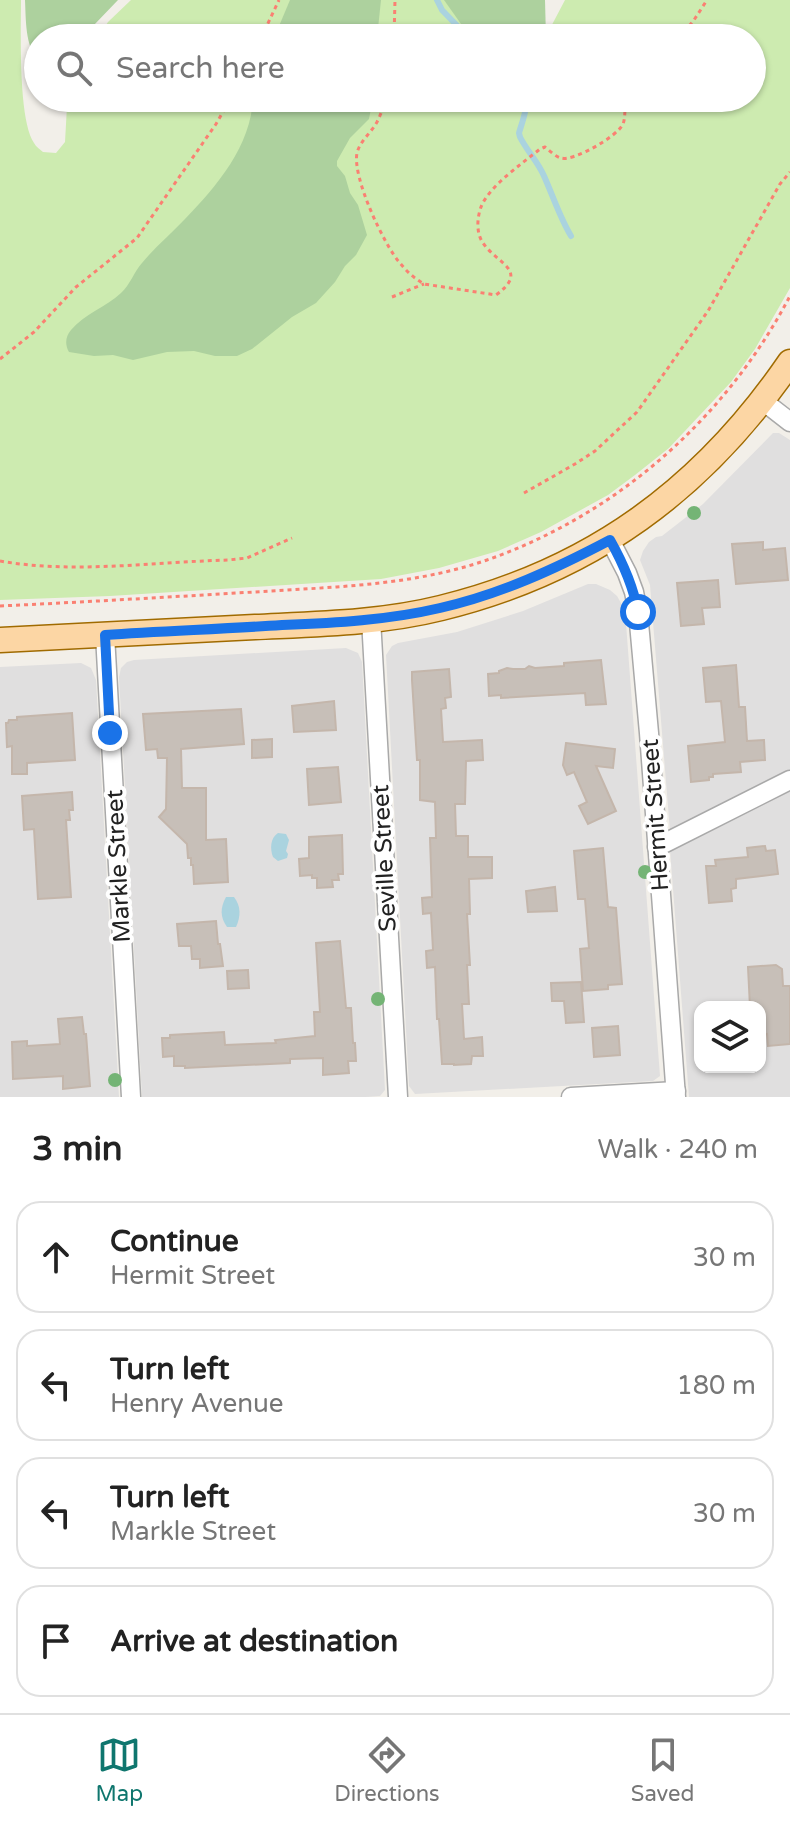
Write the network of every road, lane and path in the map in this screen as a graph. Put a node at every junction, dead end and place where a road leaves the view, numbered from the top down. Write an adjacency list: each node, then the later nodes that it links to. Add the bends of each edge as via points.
1 (279, 0): 4 (path)
2 (395, 0): 5 (path)
3 (707, 0): 6 (path)
4 (268, 24)
5 (394, 24)
6 (691, 24)
7 (222, 112): 14 (path, via 137,238)
8 (381, 112): 11 (path, via 361,143 357,171 383,238 413,278)
9 (623, 112): 11 (path, via 622,126 595,147 565,160 540,149 485,199 478,231 511,273 503,290 486,295)
10 (790, 172): 18 (path, via 708,311 637,412 595,451)
11 (424, 284): 13 (path)
12 (790, 296): 22 (path, via 746,368 662,458 569,523 486,560 361,586)
13 (392, 297)
14 (0, 359)
15 (790, 362): 16 (main road)
16 (763, 401): 17 (street); 20 (main road, via 710,460)
17 (790, 422)
18 (524, 493)
19 (292, 538): 21 (path, via 247,558 228,560 83,566)
20 (610, 540): 23 (main road, via 506,589 438,609); 27 (street, Hermit Street, via 631,582 638,612)
21 (0, 561)
22 (0, 606)
23 (371, 619): 24 (main road); 30 (street, Seville Street)
24 (105, 635): 25 (main road); 29 (street, Markle Street)
25 (0, 640)
26 (790, 780): 27 (street)
27 (657, 847): 28 (street, Hermit Street)
28 (676, 1094): 31 (street)
29 (131, 1097)
30 (398, 1097)
31 (571, 1097)

